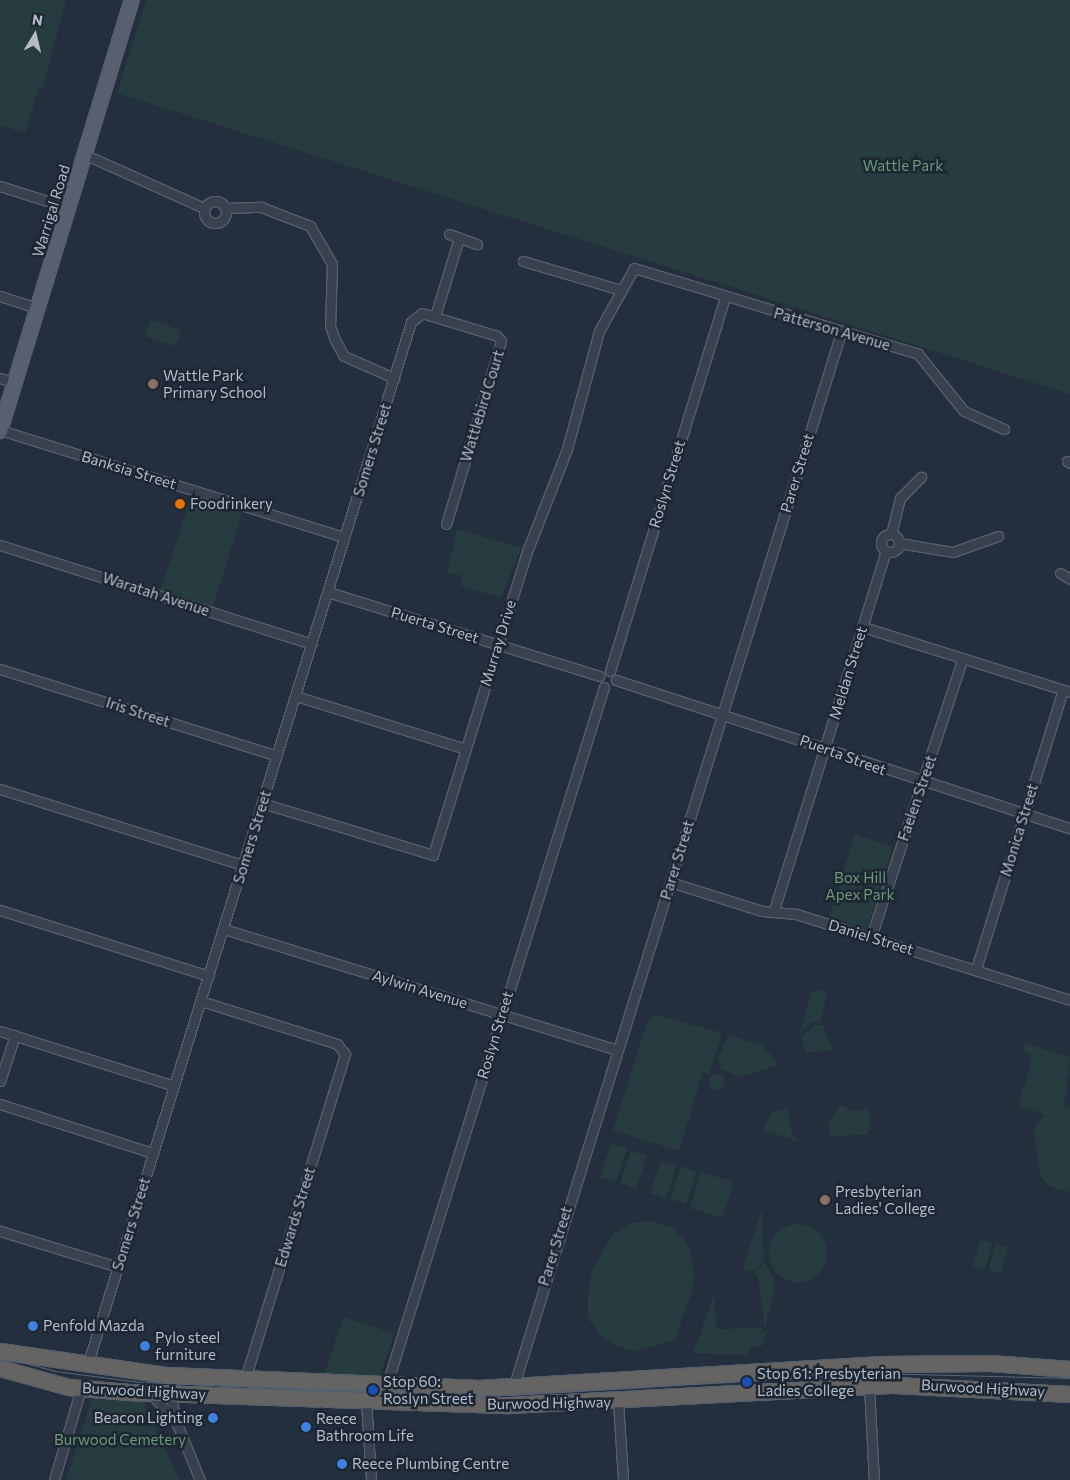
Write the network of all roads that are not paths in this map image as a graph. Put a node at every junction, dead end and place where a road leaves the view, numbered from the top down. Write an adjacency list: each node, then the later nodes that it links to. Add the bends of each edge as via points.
1 (132, 0): 2 (main road, Warrigal Road)
2 (86, 155): 4 (main road, Warrigal Road); 5 (street)
3 (0, 186): 4 (street)
4 (69, 208): 15 (main road, Warrigal Road)
5 (204, 208): 6 (street, via 215,200); 6 (street, via 206,219 216,223 225,218)
6 (226, 208): 20 (street, via 261,207 310,226 332,264 330,326 344,356)
7 (449, 234): 8 (street)
8 (459, 238): 9 (street); 17 (street)
9 (477, 244)
10 (524, 261): 12 (street)
11 (634, 268): 12 (street, Murray Drive); 14 (street, Patterson Avenue)
12 (622, 290): 37 (street, Murray Drive, via 599,331 567,449)
13 (0, 296): 15 (street)
14 (725, 297): 18 (street, Patterson Avenue); 40 (street, Roslyn Street)
15 (38, 308): 21 (main road, Warrigal Road)
16 (422, 312): 17 (street, Wattlebird Court); 20 (street, Somers Street, via 412,322)
17 (435, 316): 25 (street, Wattlebird Court, via 497,336 501,350)
18 (841, 332): 22 (street, Patterson Avenue, via 918,354 964,411); 46 (street, Parer Street)
19 (0, 378): 21 (street)
20 (394, 378): 28 (street, Somers Street)
21 (15, 383): 23 (main road, Warrigal Road)
22 (1004, 429)
23 (0, 431): 28 (street, Banksia Street)
24 (921, 477): 26 (street, via 900,498)
25 (446, 524)
26 (891, 534): 29 (street); 31 (street, Meldan Street, via 881,540)
27 (998, 536): 29 (street, via 953,552)
28 (344, 537): 34 (street, Somers Street)
29 (900, 543): 31 (street, via 895,551)
30 (0, 545): 36 (street, Waratah Avenue)
31 (886, 552): 35 (street, Meldan Street)
32 (1060, 573): 33 (street)
33 (1070, 579)
34 (328, 592): 36 (street, Somers Street); 37 (street, Puerta Street)
35 (863, 627): 38 (street); 48 (street, Meldan Street)
36 (312, 644): 45 (street, Somers Street)
37 (498, 645): 41 (street, Puerta Street); 47 (street, Murray Drive)
38 (962, 658): 44 (street); 50 (street, Faelen Street)
39 (0, 669): 49 (street, Iris Street)
40 (610, 670): 41 (street); 42 (street)
41 (599, 676): 43 (street)
42 (616, 680): 43 (street); 46 (street, Puerta Street)
43 (604, 687): 65 (street, Roslyn Street)
44 (1066, 691): 53 (street, Monica Street)
45 (296, 696): 47 (street); 49 (street, Somers Street)
46 (722, 714): 48 (street, Puerta Street); 56 (street, Parer Street)
47 (466, 749): 52 (street, Murray Drive, via 432,855)
48 (824, 749): 50 (street, Puerta Street); 58 (street, Meldan Street)
49 (277, 756): 52 (street, Somers Street)
50 (922, 782): 53 (street, Puerta Street); 60 (street, Faelen Street)
51 (0, 789): 55 (street)
52 (262, 803): 55 (street, Somers Street)
53 (1024, 814): 54 (street, Puerta Street); 61 (street, Monica Street)
54 (1070, 828)
55 (243, 865): 59 (street, Somers Street)
56 (670, 882): 58 (street, Daniel Street, via 762,911); 68 (street, Parer Street)
57 (0, 910): 62 (street)
58 (774, 910): 60 (street, Daniel Street)
59 (224, 929): 62 (street, Somers Street); 65 (street, Aylwin Avenue)
60 (871, 937): 61 (street, Daniel Street)
61 (976, 969): 63 (street, Daniel Street)
62 (208, 976): 64 (street, Somers Street)
63 (1070, 1000)
64 (201, 1001): 70 (street, Somers Street); 80 (street, Edwards Street, via 337,1044 345,1054)
65 (502, 1014): 68 (street, Aylwin Avenue); 82 (street, Roslyn Street)
66 (0, 1031): 67 (street)
67 (14, 1035): 69 (street); 70 (street)
68 (617, 1050): 85 (street, Parer Street)
69 (0, 1081)
70 (174, 1086): 72 (street, Somers Street)
71 (0, 1104): 72 (street)
72 (153, 1153): 74 (street, Somers Street)
73 (0, 1231): 74 (street)
74 (118, 1267): 76 (street, Somers Street)
75 (0, 1351): 76 (highway, Burwood Highway)
76 (87, 1366): 79 (highway, Burwood Highway); 84 (highway)
77 (0, 1368): 84 (highway, Burwood Highway)
78 (1070, 1369): 81 (highway, Burwood Highway, via 990,1363 882,1364)
79 (136, 1372): 80 (highway, Burwood Highway); 87 (highway, via 161,1383)
80 (245, 1379): 82 (highway, Burwood Highway); 89 (highway)
81 (579, 1382): 85 (highway, Burwood Highway); 91 (highway, via 611,1389)
82 (387, 1384): 85 (highway, Burwood Highway)
83 (869, 1386): 88 (highway, Burwood Highway, via 962,1386); 91 (highway, Burwood Highway); 98 (street)
84 (81, 1388): 86 (highway, Burwood Highway); 94 (street)
85 (513, 1388): 92 (highway)
86 (150, 1394): 87 (highway, Burwood Highway); 93 (street, via 159,1399)
87 (170, 1394): 89 (highway, Burwood Highway); 93 (street)
88 (1070, 1394)
89 (240, 1395): 90 (highway, Burwood Highway)
90 (366, 1400): 92 (highway, Burwood Highway); 96 (street)
91 (618, 1402): 92 (highway, Burwood Highway); 97 (street)
92 (508, 1405)
93 (177, 1424): 95 (street)
94 (54, 1480)
95 (200, 1480)
96 (371, 1480)
97 (623, 1480)
98 (874, 1480)

